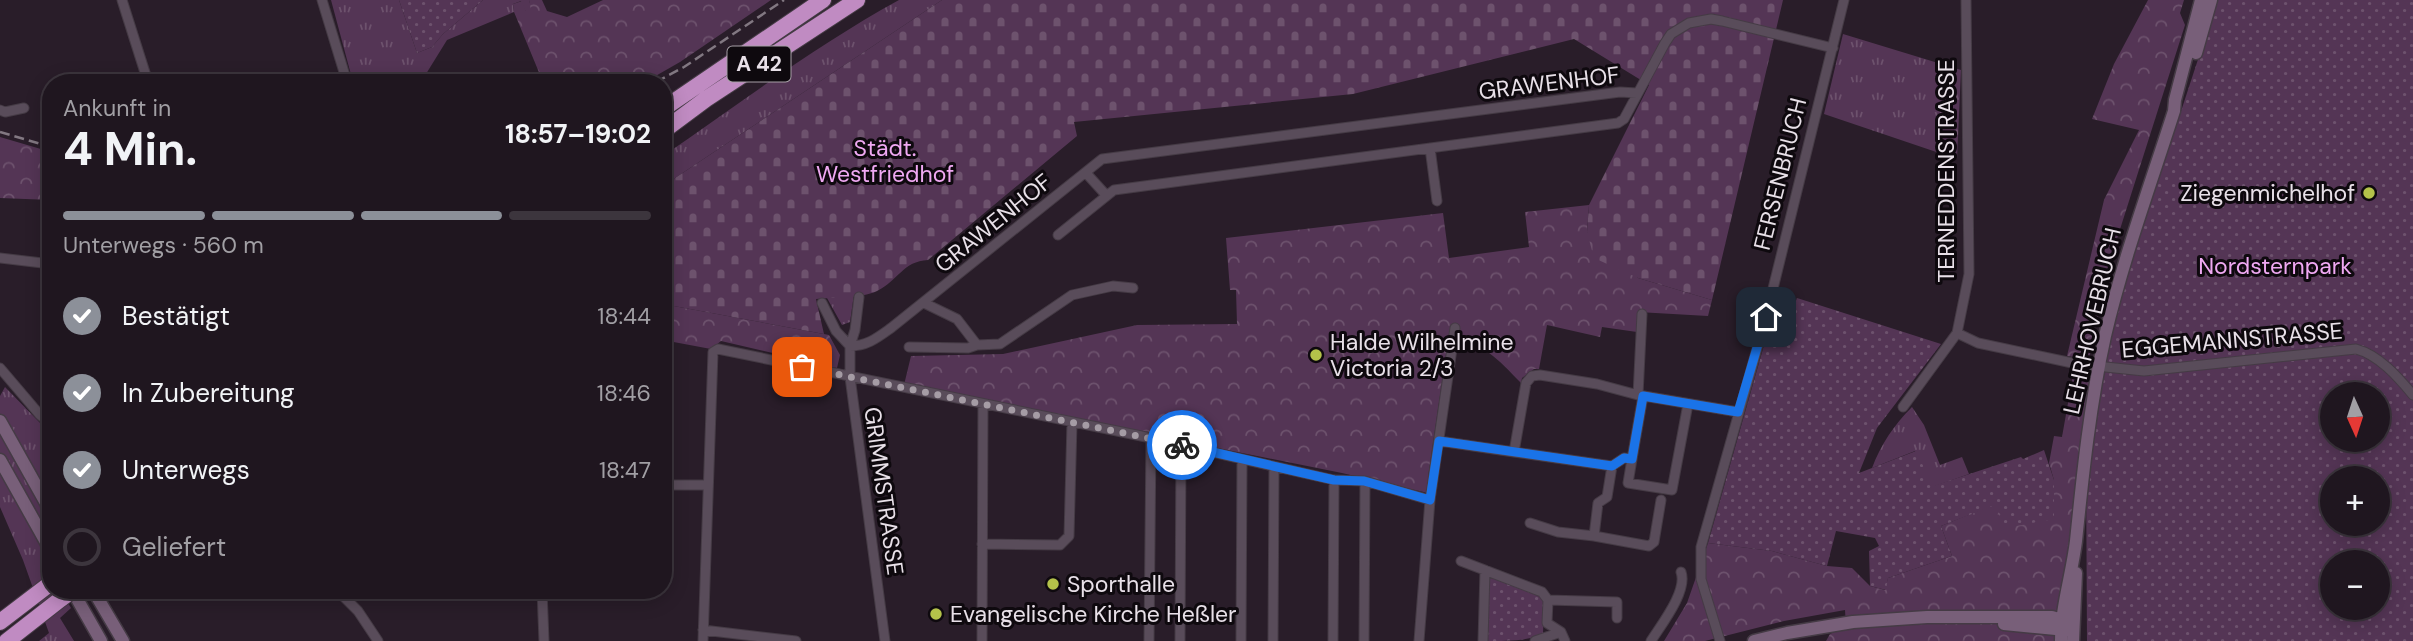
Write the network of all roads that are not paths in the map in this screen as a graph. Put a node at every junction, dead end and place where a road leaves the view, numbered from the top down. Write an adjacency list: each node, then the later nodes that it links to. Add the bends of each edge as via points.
1 (122, 0): 10 (street)
2 (322, 0): 11 (street)
3 (823, 0): 13 (highway, A 42)
4 (857, 0): 17 (highway, A 42)
5 (1844, 0): 9 (street, FERSENBRUCH)
6 (1966, 0): 31 (street, TERNEDDENSTRASSE, via 1969,274)
7 (2201, 0): 16 (street, LEHRHOVEBRUCH)
8 (2211, 0): 16 (street, LEHRHOVEBRUCH)
9 (1833, 48): 12 (street, via 1722,21 1697,20 1671,34); 43 (street, FERSENBRUCH)
10 (145, 74)
11 (345, 74)
12 (1637, 93): 18 (street, GRAWENHOF, via 1618,123); 19 (street, GRAWENHOF, via 1102,159)
13 (672, 103)
14 (24, 108): 15 (street)
15 (0, 110)
16 (2174, 111): 36 (street, LEHRHOVEBRUCH, via 2115,298)
17 (672, 124)
18 (1430, 148): 20 (street, GRAWENHOF, via 1114,190); 21 (street)
19 (1086, 173): 20 (street, GRAWENHOF); 28 (street, GRAWENHOF)
20 (1105, 195): 22 (street, GRAWENHOF)
21 (1437, 201)
22 (1058, 235)
23 (0, 258): 24 (street)
24 (42, 263)
25 (1133, 288): 32 (street, via 1113,286 1072,295 1000,344)
26 (859, 297): 33 (street, GRIMMSTRASSE)
27 (822, 303): 33 (street)
28 (924, 303): 32 (street, GRAWENHOF, via 957,318); 33 (street, GRAWENHOF, via 871,342)
29 (1642, 314): 39 (street)
30 (1455, 328): 48 (street)
31 (1957, 333): 36 (street, EGGEMANNSTRASSE, via 1978,343); 42 (street, TERNEDDENSTRASSE)
32 (977, 345): 34 (street)
33 (849, 346): 37 (street, GRIMMSTRASSE)
34 (909, 348)
35 (0, 368): 44 (street)
36 (2098, 368): 38 (street, EGGEMANNSTRASSE, via 2150,371 2356,349 2381,362); 80 (street, LEHRHOVEBRUCH)
37 (850, 377): 40 (street); 59 (street, via 719,349 713,352); 89 (street, GRIMMSTRASSE)
38 (2413, 395)
39 (1640, 396): 41 (street); 50 (street, via 1597,384 1532,376 1526,383); 51 (street)
40 (983, 404): 46 (street); 66 (street)
41 (1688, 404): 43 (street); 51 (street, via 1672,490 1628,483)
42 (1903, 407)
43 (1738, 412): 101 (street, FERSENBRUCH, via 1700,556 1701,579)
44 (42, 417)
45 (0, 421): 60 (street)
46 (1072, 422): 47 (street); 66 (street, via 1069,536 1060,545)
47 (1151, 438): 49 (street); 91 (street)
48 (1439, 441): 50 (street); 61 (street)
49 (1181, 445): 53 (street); 92 (street)
50 (1514, 453): 54 (street)
51 (1632, 459): 54 (street, via 1624,458)
52 (0, 460): 64 (street)
53 (1242, 460): 55 (street); 93 (street)
54 (1612, 466): 65 (street, via 1607,496 1598,503)
55 (1274, 467): 56 (street); 94 (street)
56 (1334, 480): 57 (street); 95 (street)
57 (1364, 481): 61 (street); 96 (street)
58 (672, 485): 59 (street)
59 (708, 485): 79 (street)
60 (42, 496)
61 (1430, 500): 97 (street)
62 (1661, 500): 65 (street, via 1654,542 1649,545)
63 (1530, 523): 65 (street)
64 (42, 535)
65 (1594, 536)
66 (982, 544): 90 (street)
67 (1461, 561): 68 (street)
68 (1485, 570): 76 (street, via 1542,592); 98 (street)
69 (1681, 572): 100 (street, via 1684,578 1679,594)
70 (42, 590): 78 (highway)
71 (61, 599): 82 (highway)
72 (73, 599): 83 (street)
73 (98, 599): 84 (street)
74 (346, 599): 85 (street)
75 (542, 599): 86 (street)
76 (1548, 600): 77 (street, via 1617,602); 81 (street, via 1547,623)
77 (1617, 618)
78 (0, 622)
79 (703, 630): 87 (street); 88 (street)
80 (2066, 632): 102 (street, via 1927,617 1853,622)
81 (1563, 636): 99 (street)
82 (7, 641)
83 (101, 641)
84 (123, 641)
85 (378, 641)
86 (544, 641)
87 (703, 641)
88 (796, 641)
89 (885, 641)
90 (982, 641)
91 (1149, 641)
92 (1180, 641)
93 (1241, 641)
94 (1273, 641)
95 (1333, 641)
96 (1364, 641)
97 (1419, 641)
98 (1483, 641)
99 (1535, 641)
100 (1651, 641)
101 (1720, 641)
102 (1754, 641)

